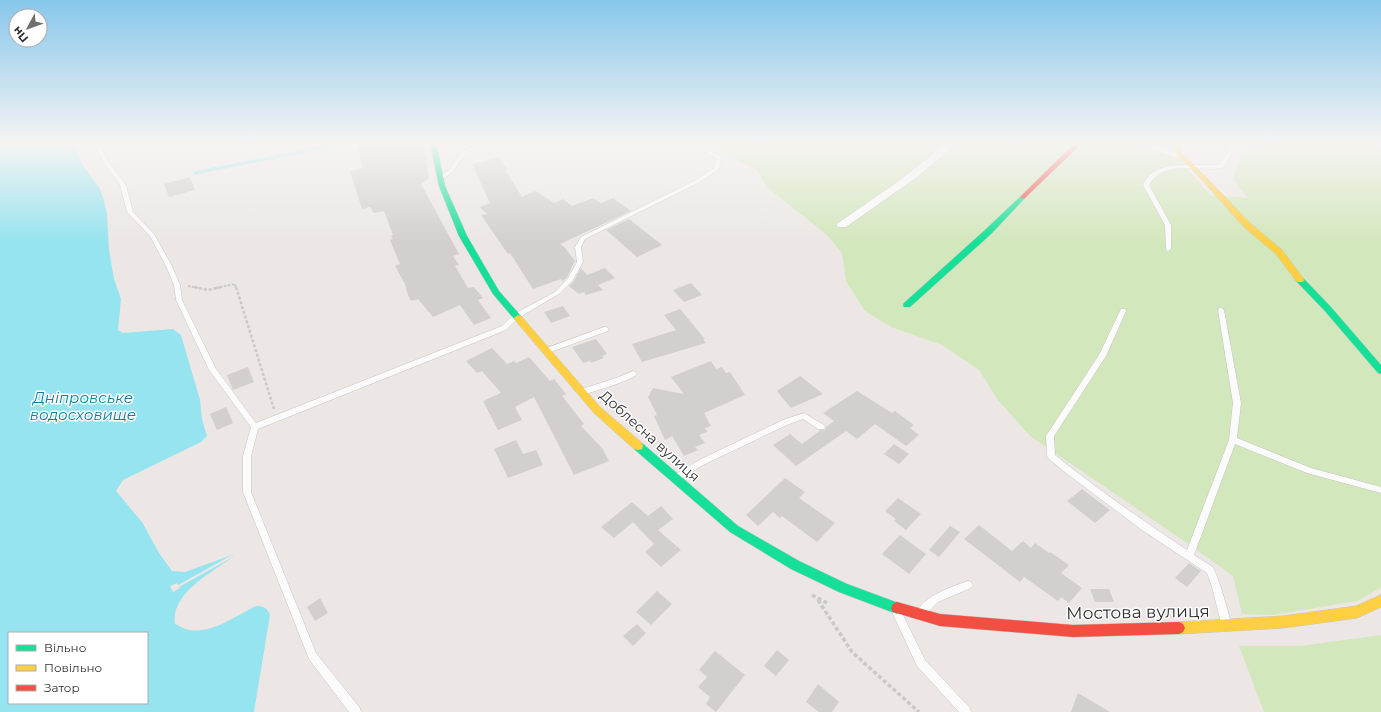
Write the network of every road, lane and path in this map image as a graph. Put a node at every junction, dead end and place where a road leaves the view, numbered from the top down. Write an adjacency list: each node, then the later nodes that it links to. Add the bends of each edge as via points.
1 (116, 175): 11 (lane, via 123,185 130,212 152,236)
2 (444, 175): 8 (lane)
3 (706, 175): 15 (lane, via 583,238 578,247 580,262 571,279 557,293)
4 (915, 175): 9 (street)
5 (1046, 175): 12 (street)
6 (1152, 175): 10 (lane, via 1146,185 1168,225)
7 (1201, 175): 18 (street, via 1248,225 1279,252 1294,274)
8 (440, 177): 15 (street, Доблесна вулиця, via 463,236 496,292)
9 (842, 225)
10 (1168, 249)
11 (177, 285): 21 (path, via 208,290 235,284 258,362); 22 (lane, via 179,300 213,370)
12 (907, 305)
13 (1221, 310): 24 (lane, via 1237,403)
14 (1123, 311): 27 (lane, via 1102,356 1050,436 1050,456)
15 (516, 316): 17 (street, Доблесна вулиця); 21 (lane, via 504,328)
16 (606, 329): 17 (lane)
17 (546, 351): 20 (street, Доблесна вулиця)
18 (1381, 371)
19 (633, 374): 20 (lane)
20 (582, 392): 25 (street, Доблесна вулиця, via 597,410)
21 (279, 417): 22 (lane)
22 (255, 427): 34 (lane, via 248,456 247,492 312,656)
23 (821, 427): 25 (lane, via 804,416 786,422 702,462)
24 (1233, 440): 26 (lane, via 1310,471); 27 (lane)
25 (675, 478): 31 (street, Доблесна вулиця, via 734,529 796,565 843,588)
26 (1381, 490)
27 (1189, 557): 33 (lane, via 1210,570 1217,587)
28 (968, 585): 32 (lane, via 935,599)
29 (817, 599): 35 (path, via 852,652)
30 (1381, 601): 33 (street, Мостова вулиця, via 1357,612 1283,622)
31 (895, 608): 32 (street, Мостова вулиця); 36 (lane, via 920,663)
32 (920, 615): 33 (street, Мостова вулиця, via 940,620 1073,631)
33 (1226, 626)
34 (356, 712)
35 (919, 712)
36 (966, 712)

